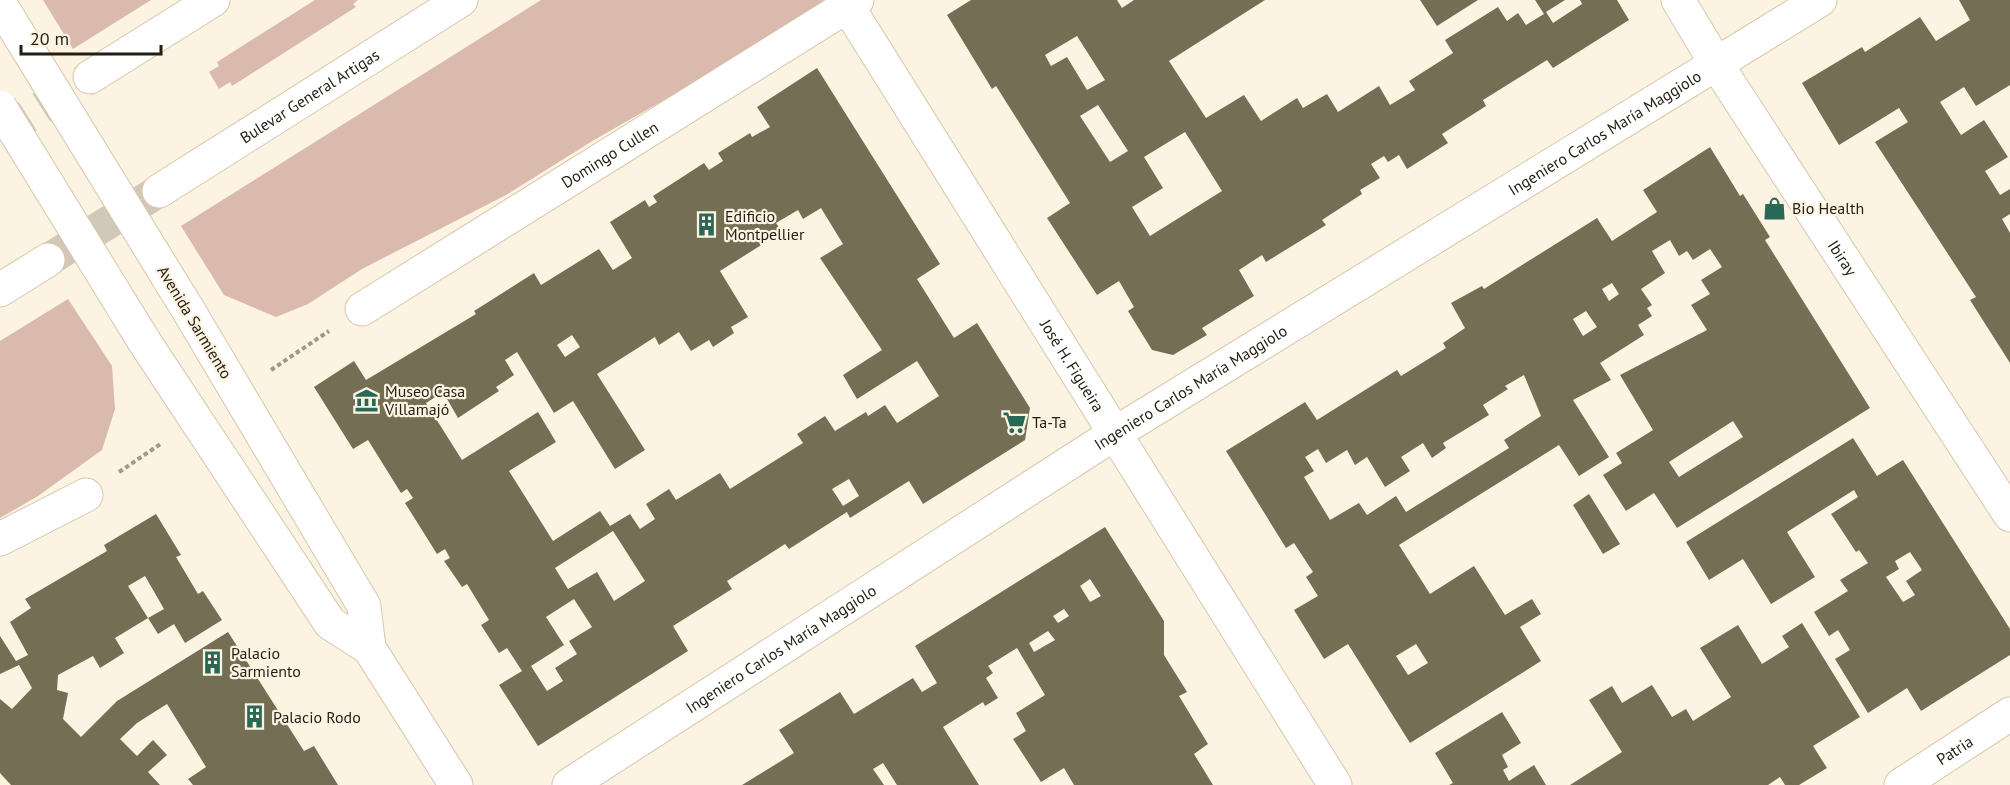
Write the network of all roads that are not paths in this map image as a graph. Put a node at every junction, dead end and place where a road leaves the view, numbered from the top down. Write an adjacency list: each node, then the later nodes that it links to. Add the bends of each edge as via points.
1 (213, 0): 8 (street)
2 (461, 0): 10 (street, Bulevar General Artigas)
3 (1678, 0): 7 (street, Ibiray)
4 (1821, 0): 7 (street, Ingeniero Carlos María Maggiolo)
5 (853, 3): 13 (street, Domingo Cullen); 14 (street, José H. Figueira)
6 (0, 4): 18 (street, Avenida Sarmiento, bridge, via 364,606)
7 (1717, 65): 14 (street, Ingeniero Carlos María Maggiolo); 16 (street, Ibiray)
8 (90, 77)
9 (0, 107): 18 (street, Avenida Sarmiento, bridge, via 144,341 330,623)
10 (159, 191)
11 (48, 260): 12 (street)
12 (0, 290)
13 (362, 309)
14 (1114, 434): 21 (street, Ingeniero Carlos María Maggiolo); 22 (street, José H. Figueira)
15 (86, 495): 17 (street)
16 (2010, 515)
17 (0, 539)
18 (369, 648): 20 (street, Avenida Sarmiento)
19 (2010, 714): 23 (street, Patria)
20 (456, 785)
21 (569, 785)
22 (1335, 785)
23 (1900, 785)

